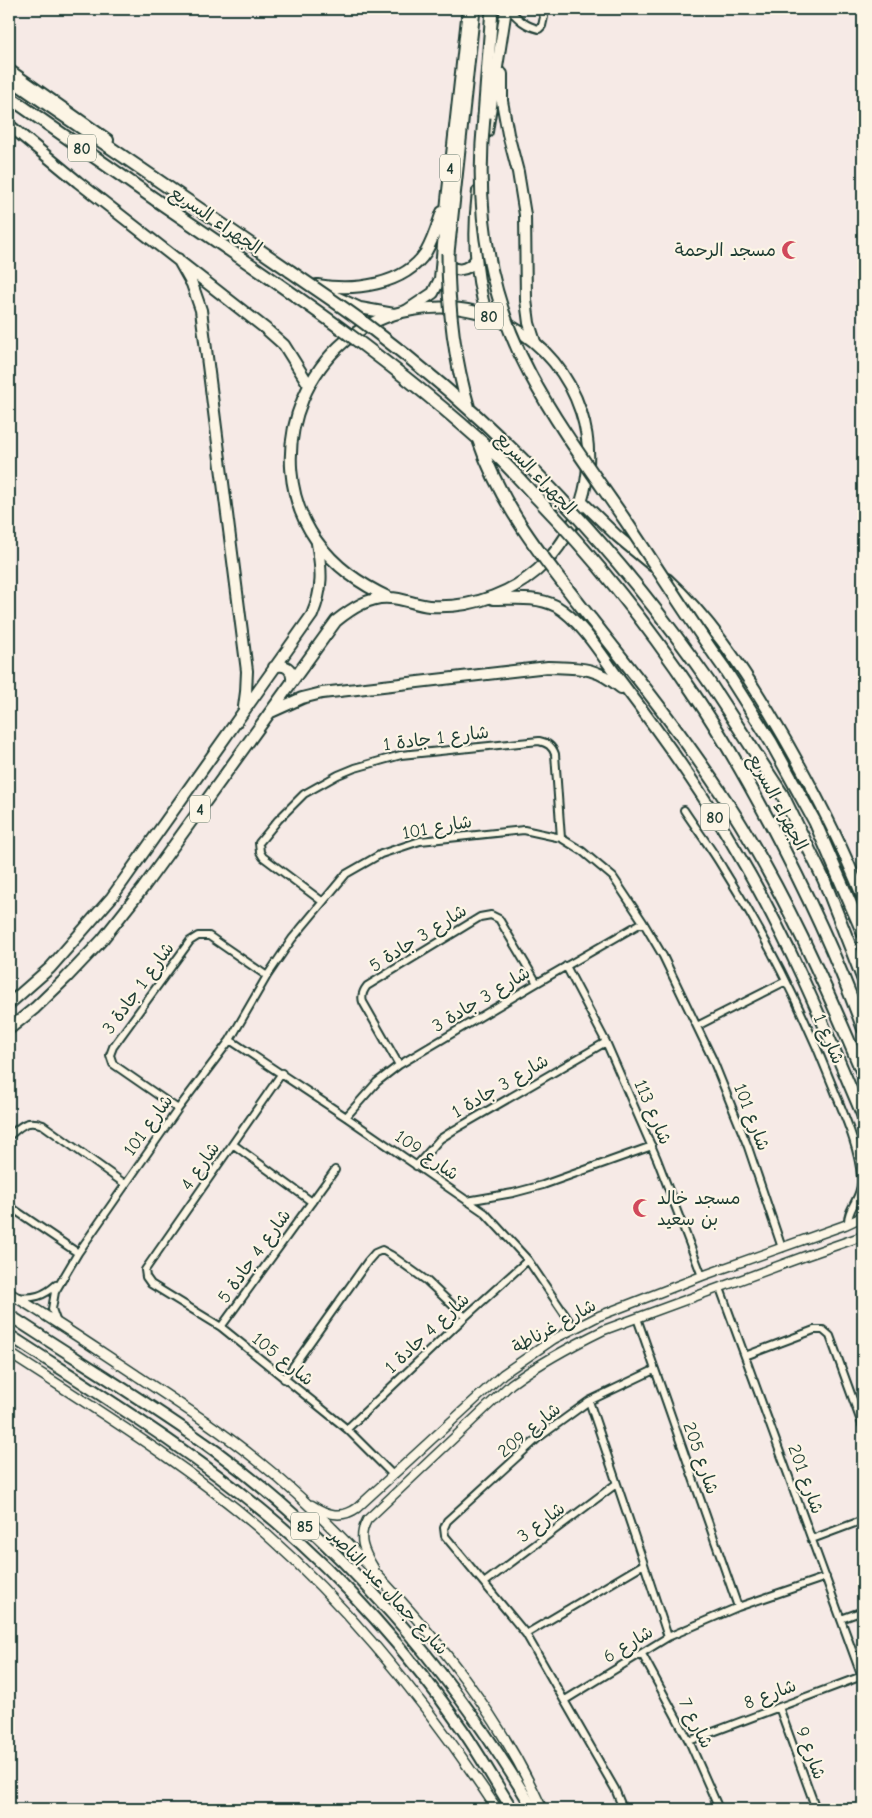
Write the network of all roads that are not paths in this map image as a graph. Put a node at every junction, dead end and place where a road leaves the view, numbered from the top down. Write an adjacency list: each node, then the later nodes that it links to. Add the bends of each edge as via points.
1 (468, 9): 11 (main road, 4)
2 (474, 9): 12 (highway)
3 (492, 9): 35 (highway, bridge, via 480,179 485,241 499,301 530,373 568,438 771,742 814,822)
4 (508, 9): 5 (street, via 519,21 539,29 544,17); 6 (main road, 4)
5 (541, 9)
6 (501, 52): 14 (main road, 4, via 477,205); 19 (main road, via 502,101 525,215 526,300)
7 (9, 70): 15 (main road, الجهراء السريع)
8 (9, 78): 38 (highway, الجهراء السريع / 80, bridge, via 345,309 453,395 530,467 600,541 661,614 755,751 786,802 824,880)
9 (9, 97): 43 (highway, الجهراء السريع / 80, bridge, via 369,349 495,454 583,548 638,615 694,694 740,768 804,889 835,955)
10 (9, 125): 13 (main road)
11 (447, 200): 12 (main road, 4); 15 (main road, via 425,252 405,271 388,280 356,288)
12 (445, 254): 14 (main road, via 448,266 461,270); 16 (main road, 4, via 436,288); 49 (highway, bridge, via 455,346 466,397 480,444 503,496 536,549 694,752 730,806 793,918)
13 (178, 259): 20 (main road, via 284,346); 28 (main road, via 201,310 247,671)
14 (476, 259): 18 (main road, 4)
15 (317, 285): 17 (main road, الجهراء السريع, via 349,304)
16 (406, 311): 17 (main road, 80); 18 (main road, 80, via 436,307)
17 (395, 314): 20 (main road, 80, via 360,330 345,341)
18 (487, 316): 19 (main road, 80)
19 (535, 342): 21 (main road, 80, via 563,373 583,417 588,472)
20 (309, 385): 22 (main road, 80, via 294,423 291,463 298,503)
21 (582, 502): 24 (main road, 80, via 568,534 546,562 519,584); 32 (main road, الجهراء السريع, via 685,596 727,649 806,776)
22 (316, 540): 23 (main road, 80, via 348,575); 25 (main road, 4, via 321,577 319,598 312,615)
23 (390, 598): 24 (main road, 80, via 429,606 468,604); 26 (main road, 4, via 361,604 348,611)
24 (487, 599): 27 (main road, 80, via 537,599 556,606 582,630)
25 (274, 667): 26 (main road, via 286,667); 28 (main road, 4)
26 (292, 680): 29 (main road, 4)
27 (637, 702): 29 (main road, via 598,672 548,667 312,695); 52 (main road, 80, via 691,778 737,852 826,1028)
28 (242, 713): 41 (main road, 4, via 112,897 50,968)
29 (268, 714): 44 (main road, 4, via 102,940 35,1008)
30 (684, 810): 39 (street, شارع 1, via 724,869)
31 (561, 838): 33 (street, شارع 101, via 524,830 420,841 381,854 346,874); 33 (street, شارع 1 جادة 1, via 555,754 546,742 391,757 338,775 304,794 259,843 263,857); 34 (street, شارع 101, via 613,877)
32 (863, 898)
33 (323, 902): 37 (street, شارع 101)
34 (643, 922): 36 (street, شارع 3 جادة 3); 42 (street, شارع 101)
35 (863, 933)
36 (566, 966): 40 (street, شارع 3 جادة 3); 46 (street, شارع 113)
37 (267, 976): 45 (street, شارع 101); 50 (street, شارع 1 جادة 3, via 209,936 198,936 190,941 113,1047 110,1056 113,1064)
38 (863, 978)
39 (786, 981): 42 (street); 63 (street, شارع 1, via 811,1031 859,1161 862,1188)
40 (537, 983): 47 (street, شارع 3 جادة 3); 47 (street, شارع 3 جادة 5, via 499,919 487,915 480,917 367,986 364,991 363,1002)
41 (9, 1004)
42 (697, 1026): 66 (street, شارع 101, via 748,1147)
43 (863, 1028)
44 (9, 1029)
45 (230, 1040): 48 (street, شارع 109); 50 (street, شارع 101)
46 (606, 1042): 55 (street, شارع 113); 56 (street, شارع 3 جادة 1, via 440,1139)
47 (399, 1065): 51 (street, شارع 3 جادة 3, via 377,1082)
48 (282, 1073): 51 (street, شارع 109); 54 (street, شارع 4)
49 (863, 1074)
50 (178, 1109): 58 (street, شارع 101)
51 (346, 1117): 56 (street, شارع 109)
52 (863, 1118)
53 (9, 1136): 58 (street, via 33,1121 43,1125)
54 (234, 1145): 60 (street, شارع 4 جادة 5); 70 (street, شارع 4, via 145,1270)
55 (652, 1146): 59 (street, via 543,1185); 69 (street, شارع 113)
56 (416, 1166): 59 (street, شارع 109)
57 (335, 1170): 60 (street, شارع 4 جادة 5)
58 (125, 1184): 67 (street, شارع 101)
59 (467, 1201): 68 (street, شارع 109, via 485,1213)
60 (312, 1202): 78 (street, شارع 4 جادة 5)
61 (9, 1206): 67 (street)
62 (863, 1214): 63 (street, شارع غرناطة)
63 (848, 1223): 65 (street, via 854,1232); 66 (street, شارع غرناطة)
64 (863, 1236): 65 (street, شارع غرناطة)
65 (853, 1239): 72 (street, شارع غرناطة)
66 (782, 1248): 69 (street, شارع غرناطة)
67 (78, 1253): 71 (street, شارع 101)
68 (528, 1260): 75 (street, شارع 4 جادة 1); 79 (street, شارع 109)
69 (702, 1276): 79 (street, شارع غرناطة)
70 (146, 1277): 78 (street, شارع 105, via 151,1284)
71 (61, 1281): 73 (street, شارع 101, via 44,1295 29,1298); 77 (street, شارع 101, via 53,1300 53,1314)
72 (720, 1288): 76 (street, شارع غرناطة); 83 (street, شارع 201)
73 (12, 1295): 77 (main road)
74 (9, 1315): 115 (main road, شارع جمال عبد الناصر / 85, via 216,1452 316,1536 422,1649 475,1718)
75 (464, 1317): 88 (street, via 427,1281 386,1252 378,1251); 91 (street, شارع 4 جادة 1)
76 (637, 1318): 85 (street, شارع غرناطة, via 597,1334); 86 (street, شارع 205)
77 (58, 1324): 94 (main road, via 227,1437)
78 (221, 1327): 88 (street, شارع 105)
79 (574, 1328): 81 (street, شارع غرناطة)
80 (9, 1335): 114 (main road, شارع جمال عبد الناصر / 85, via 209,1468 306,1549 413,1665 462,1729)
81 (535, 1351): 84 (street, شارع غرناطة); 85 (street, via 534,1359)
82 (9, 1353): 113 (main road, via 199,1480 292,1558 349,1616 398,1673 450,1739)
83 (745, 1356): 90 (street, via 814,1330 823,1330 830,1336); 98 (street, شارع 201)
84 (517, 1363): 87 (street); 92 (street, شارع غرناطة)
85 (541, 1364): 87 (street, شارع غرناطة)
86 (654, 1370): 89 (street, شارع 209); 103 (street, شارع 205)
87 (525, 1374): 96 (street, شارع غرناطة)
88 (284, 1379): 91 (street, شارع 105)
89 (588, 1401): 93 (street); 102 (street, شارع 209, via 538,1438 447,1521 445,1536)
90 (863, 1427)
91 (347, 1429): 92 (street, شارع 105)
92 (393, 1475): 95 (street, شارع غرناطة)
93 (616, 1484): 99 (street); 102 (street, شارع 3)
94 (302, 1499): 95 (street, شارع غرناطة, via 332,1515 348,1514); 100 (main road)
95 (357, 1508): 96 (street, via 360,1515)
96 (370, 1518): 100 (street, شارع غرناطة, via 364,1527 362,1540)
97 (863, 1520): 98 (street)
98 (812, 1540): 101 (street, شارع 201)
99 (644, 1564): 106 (street); 107 (street)
100 (379, 1577): 116 (main road, via 464,1675 494,1720)
101 (826, 1577): 103 (street, شارع 6); 105 (street, شارع 201)
102 (484, 1583): 106 (street)
103 (738, 1607): 107 (street, شارع 6)
104 (863, 1611): 105 (street)
105 (841, 1618): 109 (street, شارع 201)
106 (526, 1634): 110 (street)
107 (668, 1637): 108 (street, شارع 6)
108 (642, 1654): 110 (street, شارع 6); 112 (street, شارع 7)
109 (863, 1678): 111 (street, شارع 8)
110 (565, 1700): 117 (street)
111 (779, 1707): 112 (street, شارع 8); 119 (street, شارع 9)
112 (690, 1741): 118 (street, شارع 7)
113 (497, 1809)
114 (512, 1809)
115 (533, 1809)
116 (542, 1809)
117 (623, 1809)
118 (718, 1809)
119 (816, 1809)

